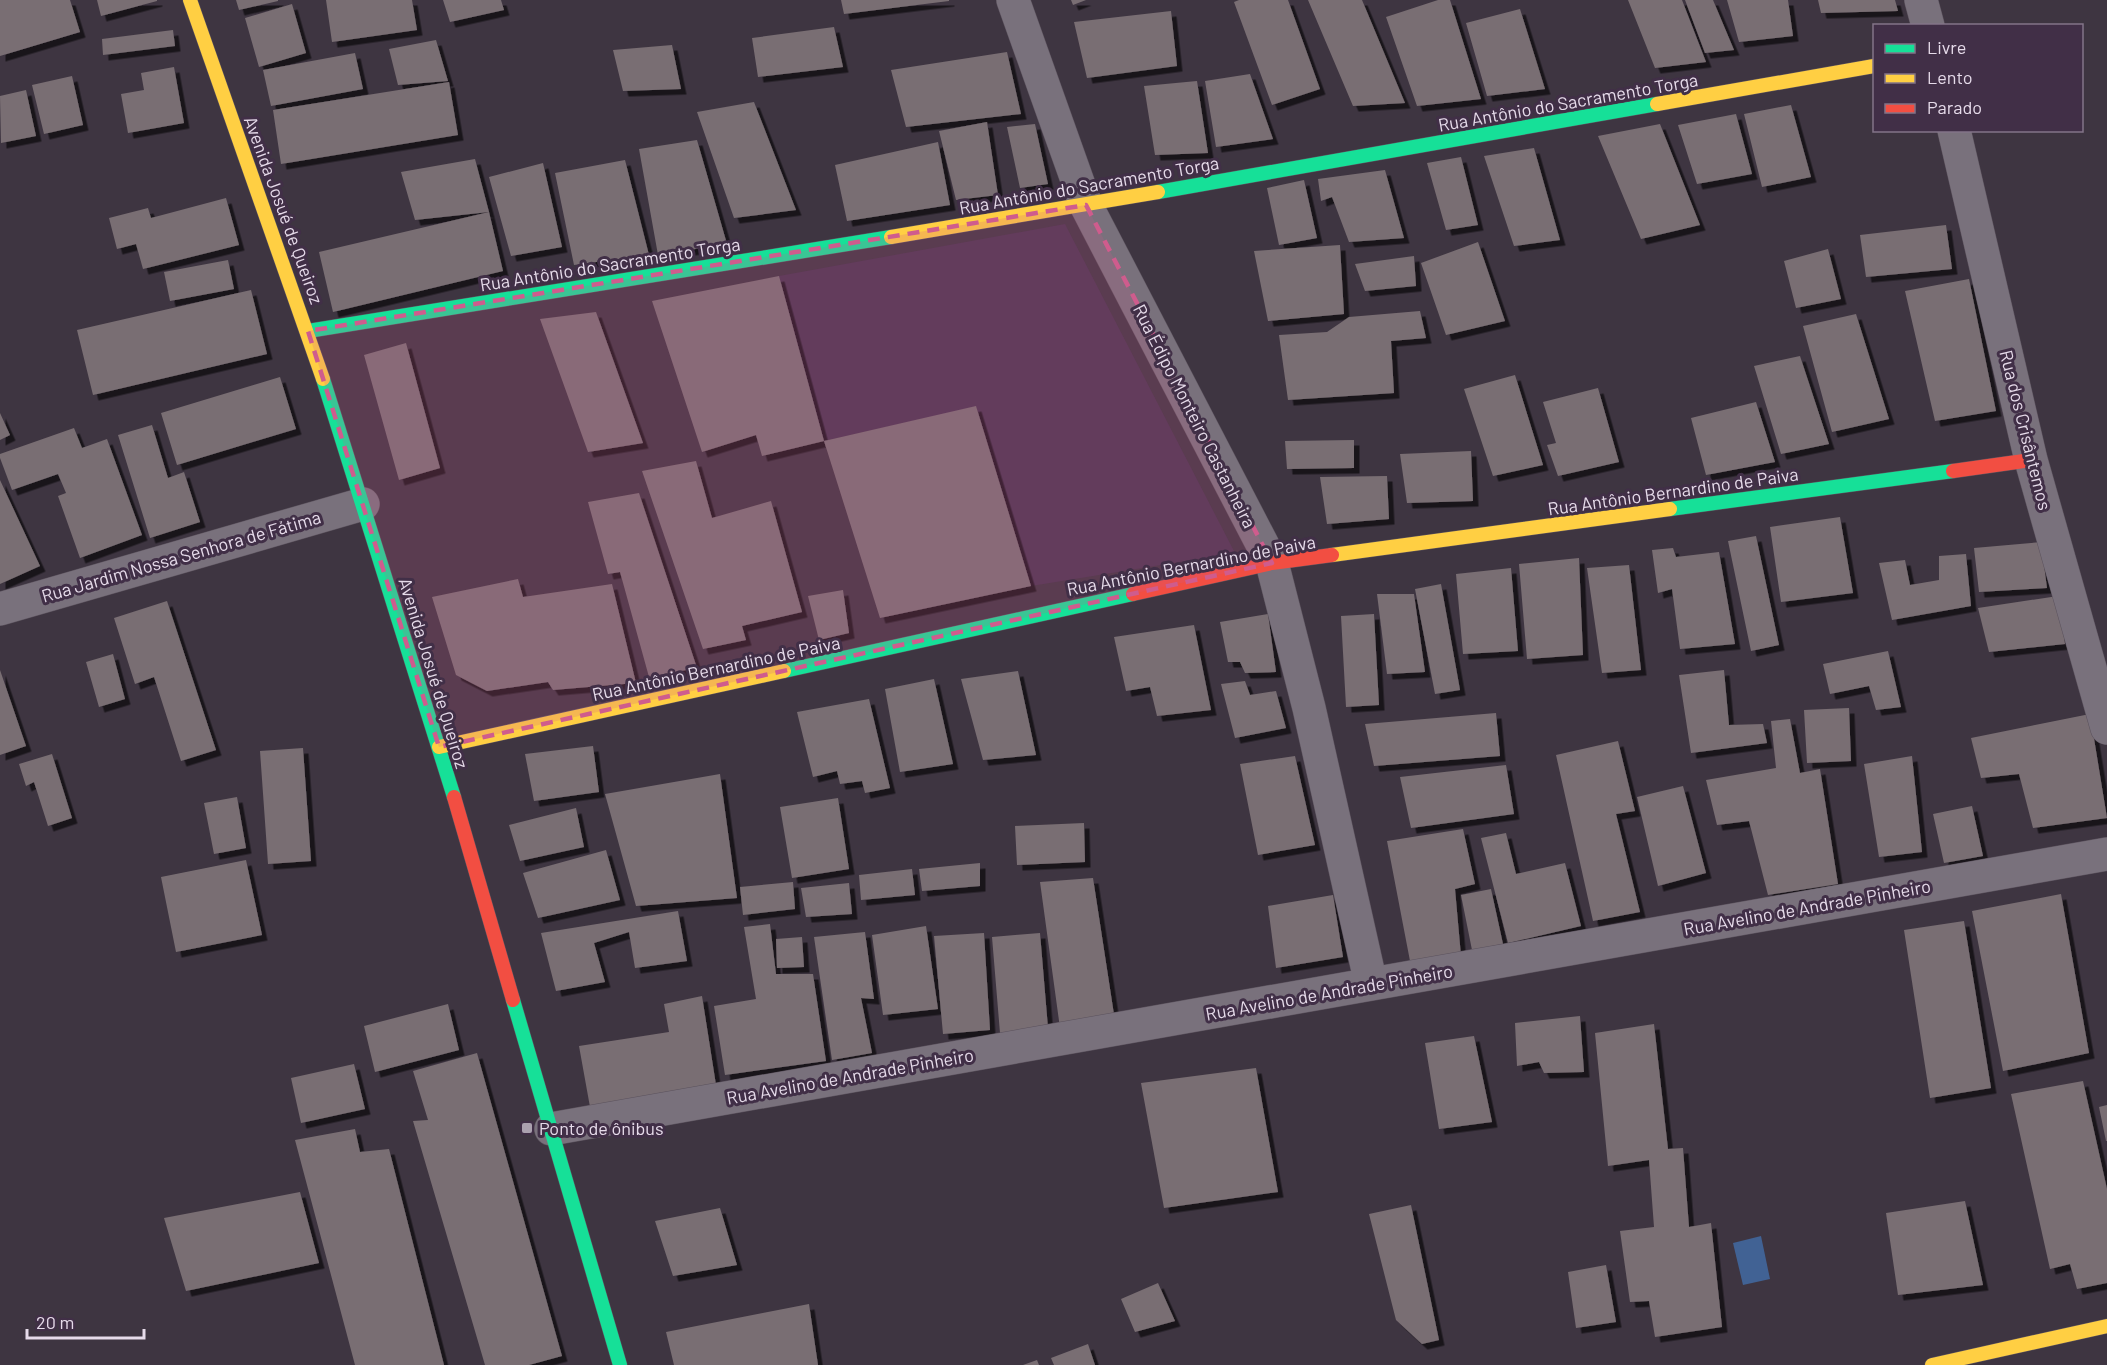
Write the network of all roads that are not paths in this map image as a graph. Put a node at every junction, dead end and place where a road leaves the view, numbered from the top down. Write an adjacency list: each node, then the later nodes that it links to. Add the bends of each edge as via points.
1 (190, 0): 8 (main road, Avenida Josué de Queiroz)
2 (1013, 0): 7 (street, Rua Édipo Monteiro Castanheira)
3 (1921, 0): 4 (street)
4 (1927, 24)
5 (1873, 66): 7 (main road, Rua Antônio do Sacramento Torga)
6 (1954, 132): 9 (street, Rua dos Crisântemos)
7 (1086, 205): 8 (main road, Rua Antônio do Sacramento Torga); 11 (street, Rua Édipo Monteiro Castanheira)
8 (309, 331): 10 (main road, Avenida Josué de Queiroz)
9 (2031, 460): 11 (main road, Rua Antônio Bernardino de Paiva); 13 (street, Rua dos Crisântemos)
10 (363, 504): 12 (street, Rua Jardim Nossa Senhora de Fátima); 14 (main road, Avenida Josué de Queiroz)
11 (1272, 563): 14 (main road, Rua Antônio Bernardino de Paiva); 16 (street, Rua Édipo Monteiro Castanheira)
12 (0, 609)
13 (2107, 728)
14 (439, 747): 17 (main road, Avenida Josué de Queiroz)
15 (2107, 854): 16 (street, Rua Avelino de Andrade Pinheiro)
16 (1371, 984): 17 (street, Rua Avelino de Andrade Pinheiro)
17 (551, 1129): 19 (main road, Avenida Josué de Queiroz)
18 (2107, 1326): 20 (main road)
19 (620, 1365)
20 (1932, 1365)

